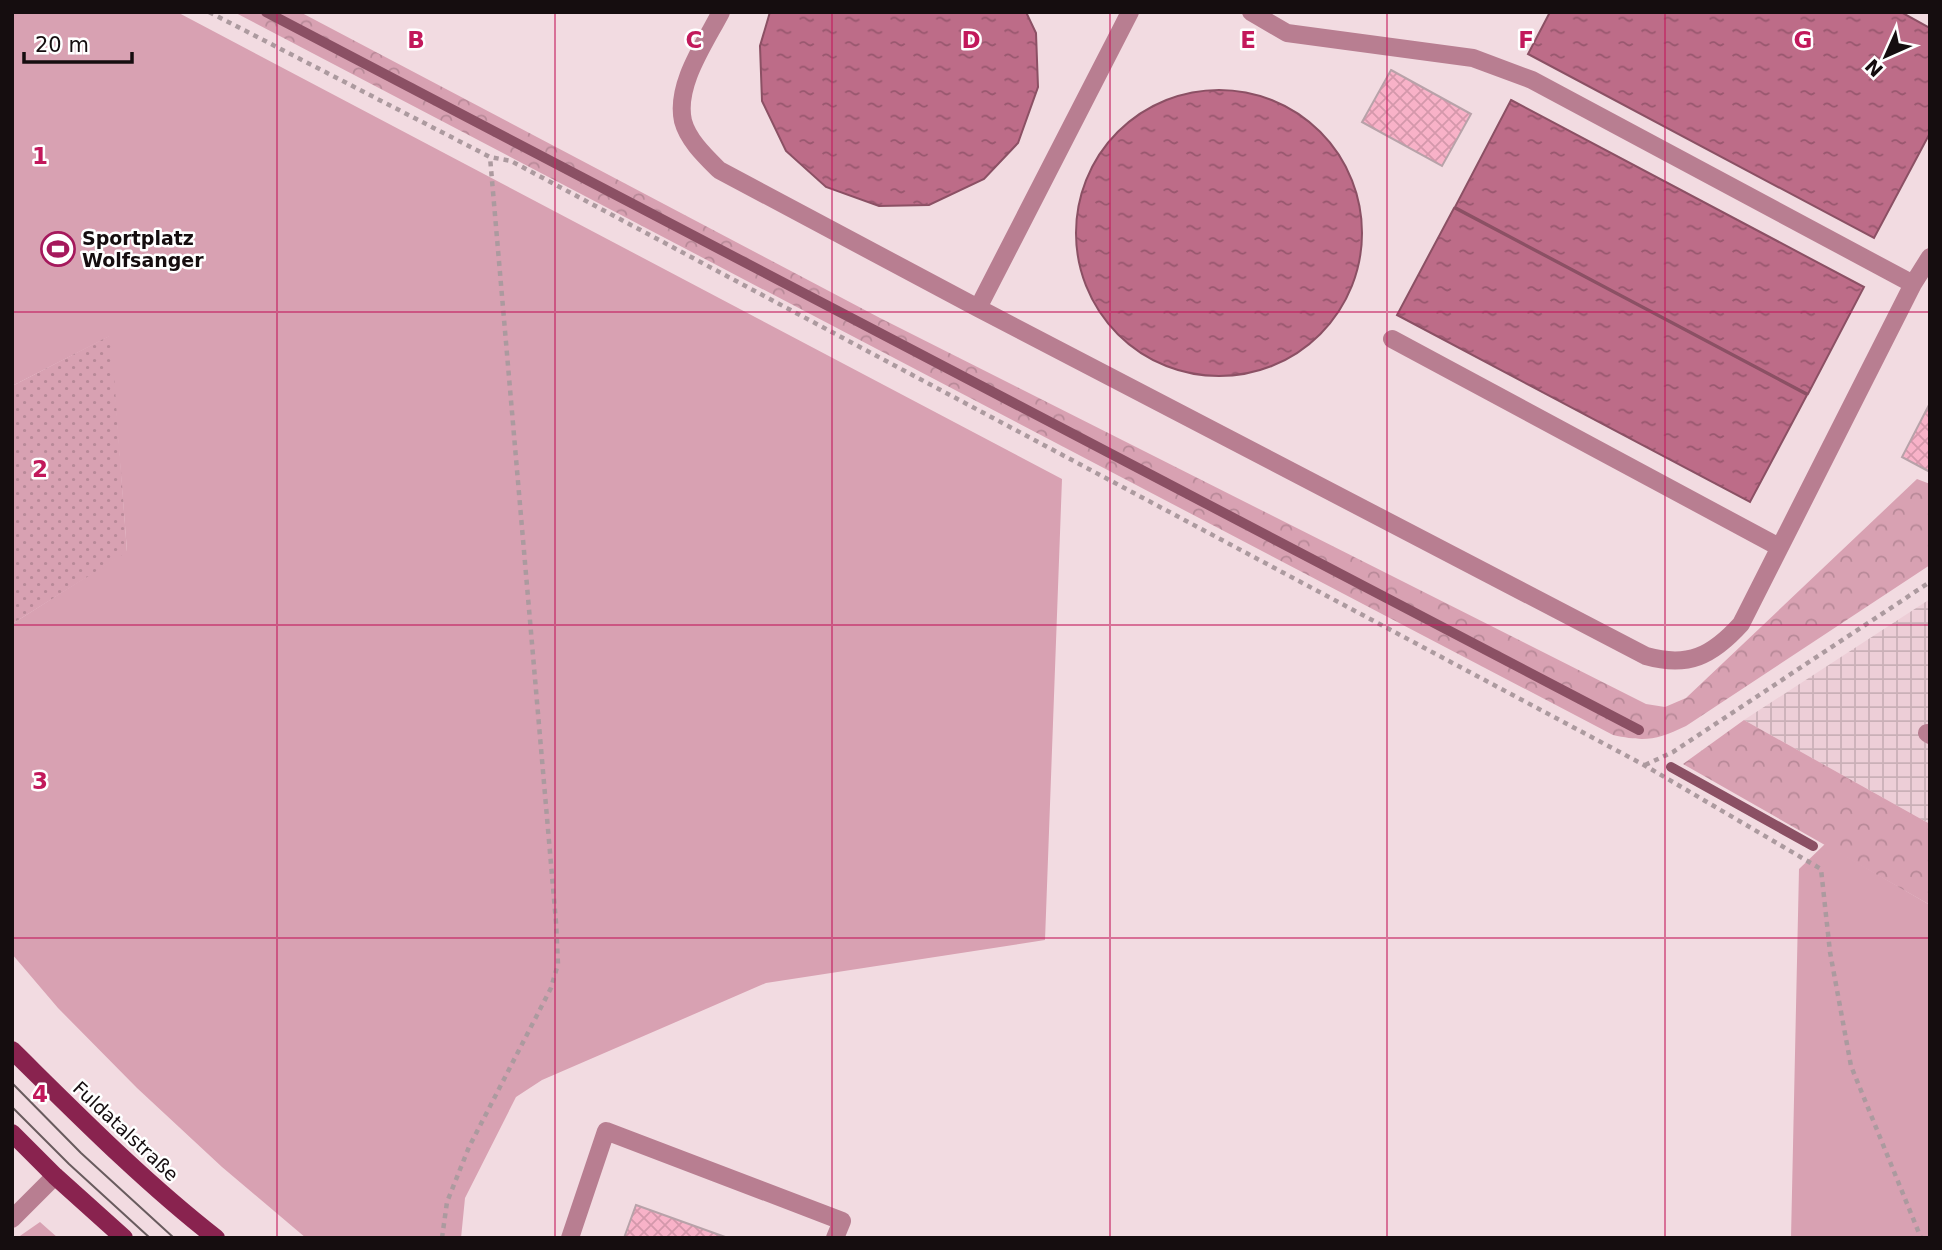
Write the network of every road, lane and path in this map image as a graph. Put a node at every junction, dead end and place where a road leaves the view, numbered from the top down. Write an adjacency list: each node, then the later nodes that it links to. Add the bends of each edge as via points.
1 (209, 12): 5 (path)
2 (720, 12): 8 (lane, via 682,94 684,121 698,149 737,181)
3 (1130, 12): 8 (lane)
4 (1251, 12): 7 (lane, via 1287,33 1473,58 1532,80)
5 (490, 157): 12 (path, via 511,161); 19 (path, via 558,964 551,988 469,1147 447,1202)
6 (1930, 257): 7 (lane)
7 (1913, 284): 10 (lane)
8 (978, 308): 10 (lane, via 1646,656 1687,660 1724,643 1741,624)
9 (1392, 339): 10 (lane)
10 (1779, 547)
11 (1930, 582): 12 (path, via 1673,752)
12 (1644, 765): 22 (path, via 1821,869 1830,952 1851,1066)
13 (12, 1050): 18 (main road, Fuldatalstraße, via 97,1134)
14 (12, 1133): 15 (main road)
15 (55, 1176): 16 (lane); 17 (main road)
16 (12, 1219)
17 (124, 1238)
18 (216, 1238)
19 (442, 1238)
20 (570, 1238): 21 (lane, via 606,1131 842,1221)
21 (835, 1238)
22 (1921, 1238)

